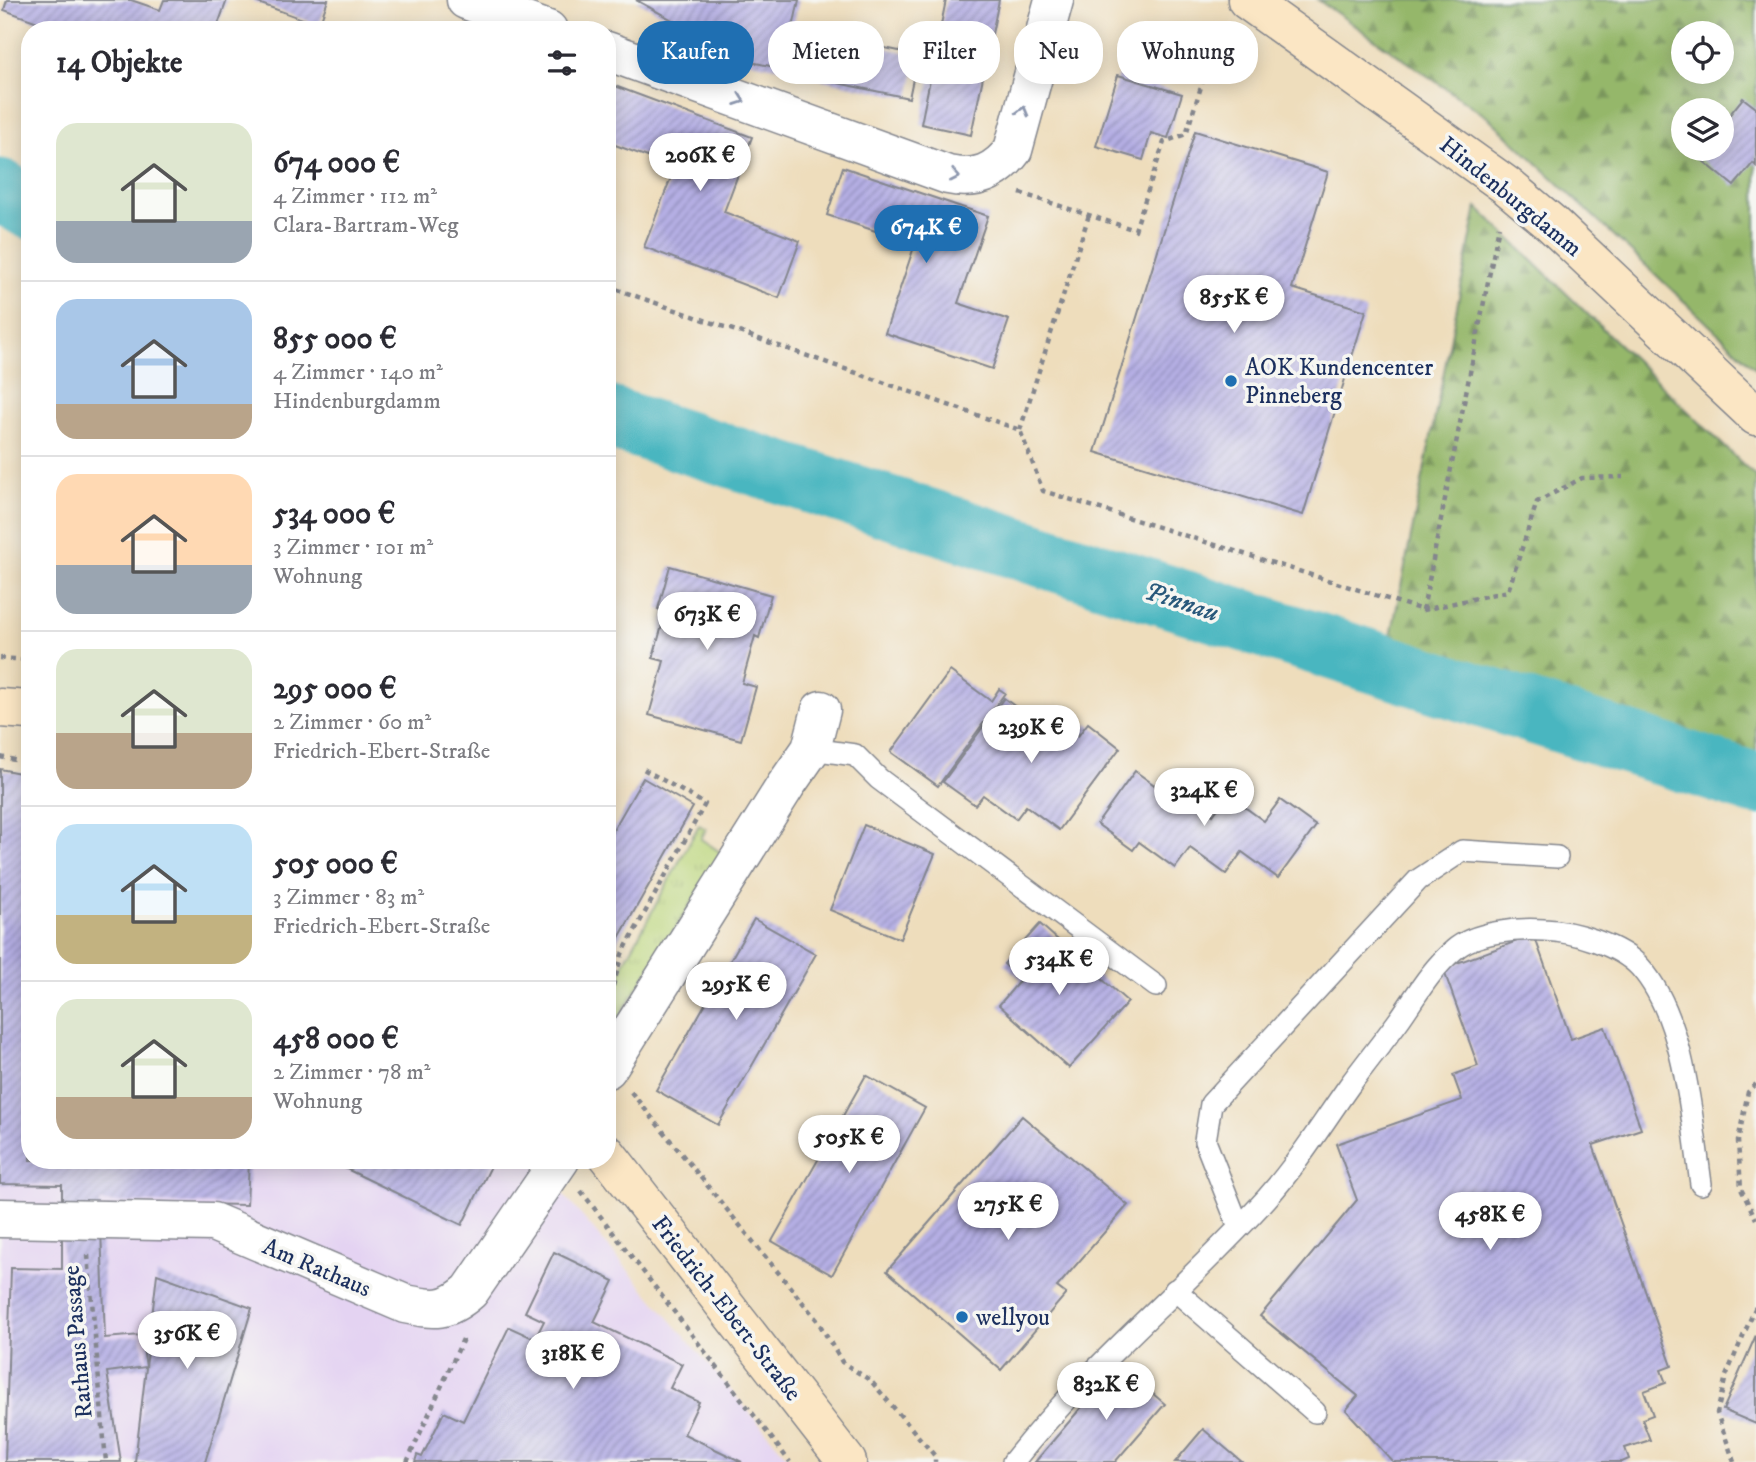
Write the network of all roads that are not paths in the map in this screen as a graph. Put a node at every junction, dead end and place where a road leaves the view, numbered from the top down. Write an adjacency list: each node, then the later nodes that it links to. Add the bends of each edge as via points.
1 (466, 0): 4 (street)
2 (1054, 0): 5 (street, one-way to 2, via 948,175 979,177 1004,162 1013,150)
3 (1236, 6): 6 (street, Hindenburgdamm, via 1507,186)
4 (523, 21)
5 (616, 54)
6 (1756, 416)
7 (0, 708): 8 (street)
8 (21, 709)
9 (821, 710): 10 (street)
10 (811, 749): 12 (lane, via 855,755 878,779); 13 (street)
11 (1557, 857): 18 (lane, via 1462,851 1418,880 1211,1104 1205,1141)
12 (1156, 986)
13 (616, 1054)
14 (616, 1166): 21 (street, Friedrich-Ebert-Straße)
15 (555, 1169): 17 (street, Am Rathaus, via 470,1291 454,1305 433,1309 405,1304 213,1222)
16 (1701, 1184): 18 (lane, via 1685,1069 1657,990 1622,952 1557,931 1525,929 1483,936 1455,948 1431,974 1300,1159)
17 (0, 1218)
18 (1239, 1227): 19 (lane)
19 (1175, 1290): 20 (lane); 22 (lane, via 1087,1375)
20 (1315, 1412)
21 (847, 1462)
22 (1013, 1462)

